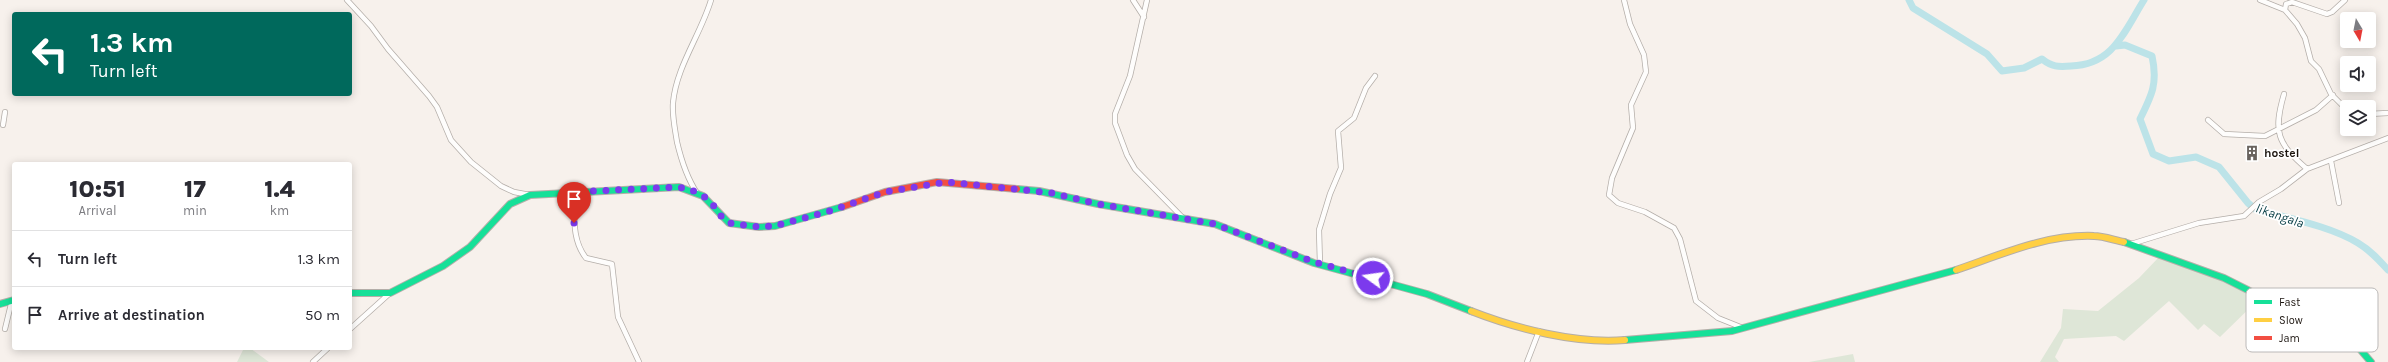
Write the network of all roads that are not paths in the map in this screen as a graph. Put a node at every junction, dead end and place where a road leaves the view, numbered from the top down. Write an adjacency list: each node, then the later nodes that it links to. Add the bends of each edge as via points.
1 (346, 0): 25 (street, via 433,101 451,140 471,162 501,186)
2 (711, 0): 24 (street, via 684,65 673,101 673,117 680,152)
3 (1133, 0): 9 (street)
4 (1147, 0): 9 (street)
5 (1624, 0): 37 (street, via 1630,24 1644,55 1646,72 1631,105 1633,128 1612,178 1609,195 1618,203 1645,212 1674,228 1680,239 1696,301 1718,318)
6 (2260, 0): 8 (street)
7 (2345, 0): 8 (street, via 2327,14 2292,2 2286,4)
8 (2285, 10): 12 (street, via 2300,29 2311,61 2319,69)
9 (1144, 17): 27 (street, via 1130,76 1115,114 1116,127 1135,169)
10 (1375, 76): 29 (street, via 1366,88 1354,118 1338,131 1341,168 1330,194 1320,230)
11 (2284, 94): 19 (street, via 2277,118)
12 (2333, 96): 13 (street); 19 (street, via 2316,110)
13 (2340, 103)
14 (6, 112): 18 (street)
15 (2388, 113): 16 (street)
16 (2376, 114)
17 (2208, 120): 19 (street, via 2224,134 2265,136)
18 (3, 124)
19 (2279, 130): 22 (street, via 2287,149)
20 (2388, 138): 21 (street)
21 (2331, 161): 22 (street); 26 (street)
22 (2307, 169): 28 (street, via 2244,216 2199,223)
23 (574, 192): 24 (street, via 667,186 689,189); 25 (street); 43 (street, via 574,223 578,242 586,258 612,264 618,317)
24 (697, 193): 27 (street, via 710,202 729,223 759,227 795,221 885,192 942,182 1039,191 1118,208)
25 (530, 195): 32 (street, via 510,204 470,247 451,261)
26 (2339, 203)
27 (1182, 217): 29 (street, via 1222,226)
28 (2131, 244): 30 (street); 37 (street, via 2089,236 2044,241 1937,277 1842,300)
29 (1320, 264): 39 (street, via 1394,284 1449,301 1492,319)
30 (2246, 288)
31 (352, 293): 32 (street)
32 (390, 293): 36 (street)
33 (12, 300): 34 (street)
34 (0, 304)
35 (12, 304): 38 (street)
36 (352, 327)
37 (1744, 328): 39 (street, via 1718,334 1600,342)
38 (5, 329)
39 (1539, 331): 44 (street)
40 (326, 350): 42 (street)
41 (2363, 352): 45 (street)
42 (313, 362)
43 (640, 362)
44 (1527, 362)
45 (2371, 362)

